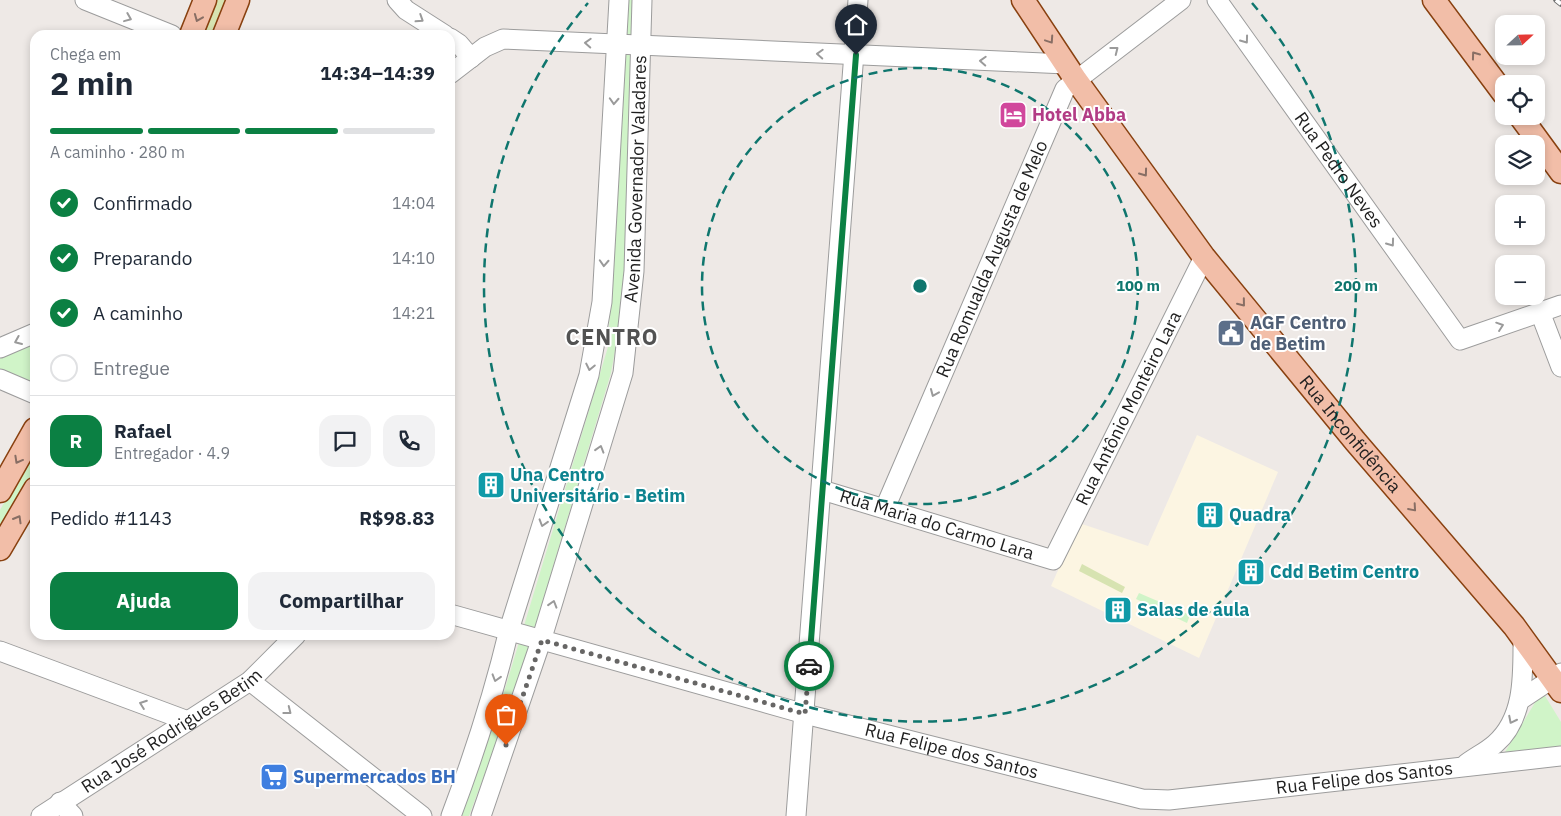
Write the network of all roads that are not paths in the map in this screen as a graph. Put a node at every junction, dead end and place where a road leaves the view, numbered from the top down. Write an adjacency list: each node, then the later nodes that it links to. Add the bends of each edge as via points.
1 (85, 0): 12 (street, one-way to 12)
2 (205, 0): 13 (main road, one-way to 13)
3 (238, 0): 14 (main road)
4 (397, 0): 15 (street, one-way to 15, via 406,10)
5 (619, 0): 17 (street, Avenida Governador Valadares)
6 (642, 0): 18 (street, Avenida Governador Valadares)
7 (858, 0): 19 (street)
8 (1023, 0): 22 (main road, Rua Inconfidência, one-way to 22)
9 (1181, 0): 22 (street, Rua Romualda Augusta de Melo, one-way to 9)
10 (1217, 0): 28 (street, Rua Pedro Neves, one-way to 28, via 1460,340)
11 (1434, 0): 23 (main road, one-way to 11)
12 (160, 30)
13 (193, 30)
14 (226, 30)
15 (437, 30)
16 (455, 41): 20 (street)
17 (617, 44): 18 (street); 20 (street, one-way to 20, via 503,40 485,47); 42 (street, Avenida Governador Valadares, one-way to 42, via 598,331 589,375)
18 (640, 46): 19 (street, one-way to 18); 45 (street, Avenida Governador Valadares, one-way to 18, via 623,373 634,271)
19 (856, 55): 22 (street, one-way to 19); 35 (street)
20 (471, 58): 21 (street)
21 (455, 70)
22 (1071, 72): 26 (main road, Rua Inconfidência, one-way to 26); 38 (street, Rua Romualda Augusta de Melo, one-way to 38)
23 (1495, 82)
24 (1527, 125): 25 (main road)
25 (1561, 172)
26 (1204, 257): 40 (street, Rua Antônio Monteiro Lara); 43 (main road, Rua Inconfidência, one-way to 43)
27 (1561, 306): 28 (street)
28 (1540, 312): 31 (street)
29 (30, 335): 30 (street, one-way to 30)
30 (0, 348)
31 (1561, 367)
32 (0, 378): 33 (street)
33 (30, 392)
34 (30, 438): 36 (main road, one-way to 36)
35 (822, 490): 38 (street, Rua Maria do Carmo Lara); 50 (street)
36 (0, 491)
37 (30, 498): 39 (main road, one-way to 37)
38 (885, 508): 40 (street, Rua Maria do Carmo Lara)
39 (0, 549)
40 (1053, 560)
41 (455, 615): 42 (street, Rua Felipe dos Santos)
42 (509, 630): 45 (street, Rua Felipe dos Santos); 58 (street, Avenida Governador Valadares, one-way to 58)
43 (1523, 638): 48 (main road, Rua Inconfidência); 49 (street, Rua Felipe dos Santos)
44 (291, 640): 47 (street, Rua José Rodrigues Betim)
45 (542, 640): 50 (street, Rua Felipe dos Santos); 59 (street, Avenida Governador Valadares)
46 (0, 651): 51 (street, one-way to 46)
47 (250, 681): 51 (street, Rua José Rodrigues Betim); 57 (street, one-way to 57)
48 (1559, 681): 49 (street)
49 (1520, 700): 53 (street, Rua Felipe dos Santos, one-way to 53, via 1512,722 1496,743)
50 (805, 714): 54 (street, Rua Felipe dos Santos); 60 (street)
51 (188, 721): 55 (street, Rua José Rodrigues Betim)
52 (1561, 756): 53 (street, Rua Felipe dos Santos)
53 (1463, 766): 54 (street, Rua Felipe dos Santos, via 1169,800)
54 (1142, 808)
55 (67, 809): 56 (street, Rua José Rodrigues Betim)
56 (41, 816)
57 (422, 816)
58 (452, 816)
59 (481, 816)
60 (796, 816)

